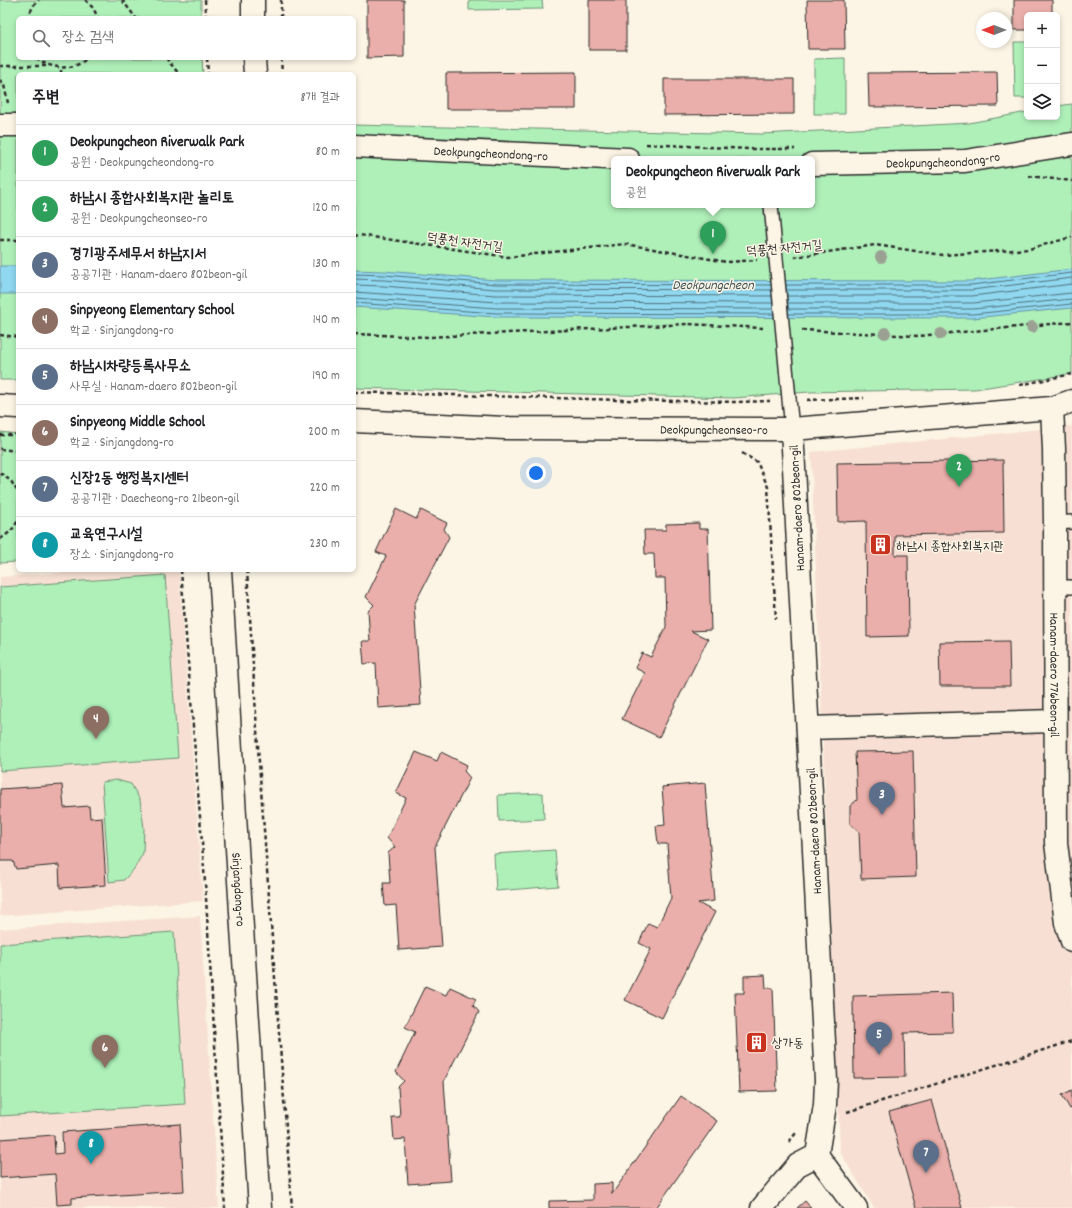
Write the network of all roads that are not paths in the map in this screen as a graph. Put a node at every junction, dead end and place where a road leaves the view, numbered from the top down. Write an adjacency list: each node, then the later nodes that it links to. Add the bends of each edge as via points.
1 (253, 0): 2 (street)
2 (253, 16)
3 (254, 60): 4 (street)
4 (255, 72)
5 (1072, 144): 8 (street, Deokpungcheondong-ro, via 966,161)
6 (356, 146): 7 (street, Deokpungcheondong-ro)
7 (633, 151)
8 (815, 164)
9 (771, 208): 14 (lane, bridge)
10 (1062, 404): 14 (street, Deokpungcheonseo-ro); 15 (street, Hanam-daero 776beon-gil, via 1054,449)
11 (0, 406): 12 (street)
12 (16, 407)
13 (356, 421): 14 (street, Deokpungcheonseo-ro, via 504,428)
14 (792, 429): 19 (street, Hanam-daero 802beon-gil)
15 (1064, 522): 17 (street, Hanam-daero 776beon-gil)
16 (220, 572): 22 (street, Sinjangdong-ro)
17 (1064, 587): 18 (street, Hanam-daero 776beon-gil)
18 (1055, 721): 19 (street); 20 (street, Hanam-daero 776beon-gil, via 1056,843 1066,923)
19 (808, 728): 21 (street, Hanam-daero 802beon-gil, via 826,1080)
20 (1072, 941)
21 (817, 1155): 23 (street, via 798,1165); 24 (street)
22 (260, 1208)
23 (762, 1208)
24 (856, 1208)

